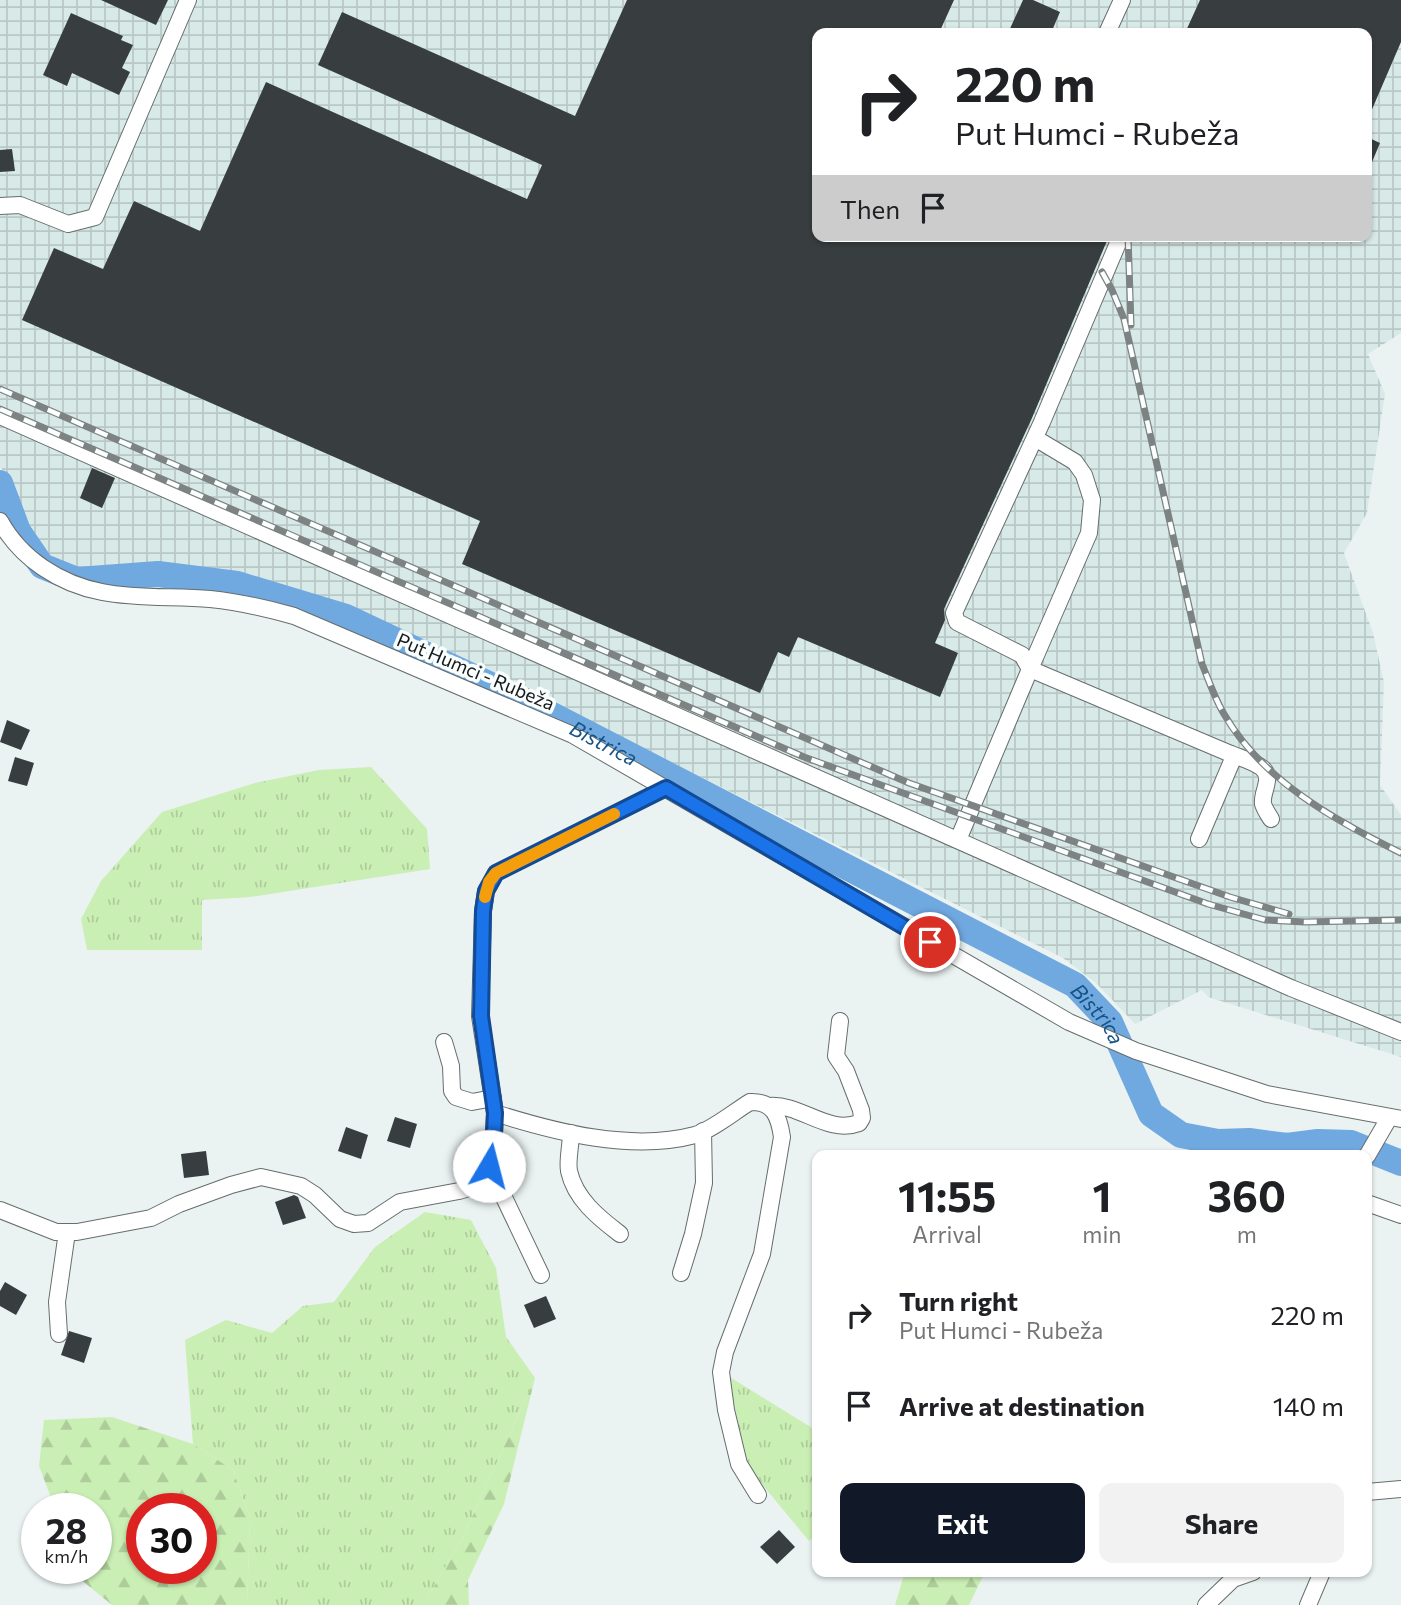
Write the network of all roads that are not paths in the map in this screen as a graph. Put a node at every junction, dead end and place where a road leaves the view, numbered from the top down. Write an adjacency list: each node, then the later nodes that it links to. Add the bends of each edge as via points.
1 (188, 0): 4 (street, via 94,217 68,224 20,205)
2 (1122, 0): 3 (street)
3 (1109, 28)
4 (0, 206)
5 (1118, 242): 7 (street)
6 (0, 416): 14 (street)
7 (1035, 438): 9 (street, via 1075,462 1092,500 1088,533); 9 (street, via 954,613 957,622 1022,655)
8 (0, 521): 11 (street, Put Humci - Rubeža, via 31,561 72,583 103,592 257,605 294,616 573,735)
9 (1030, 669): 10 (street); 14 (street)
10 (1231, 754): 12 (street, via 1265,771 1263,800); 13 (street)
11 (666, 788): 18 (street, via 496,873 489,882 483,911 481,1016); 20 (street, Put Humci - Rubeža, via 1069,1022 1136,1051 1267,1094)
12 (1271, 819)
13 (1199, 839)
14 (958, 840): 16 (street, via 1290,988)
15 (840, 1021): 19 (street, via 836,1056 861,1110 859,1123 838,1126 780,1105)
16 (1401, 1032)
17 (444, 1042): 18 (street, via 456,1097)
18 (494, 1105): 22 (street, via 536,1126); 24 (street)
19 (769, 1106): 21 (street, via 750,1102); 35 (street, via 780,1119 782,1137 762,1254 721,1372 739,1464)
20 (1395, 1118): 23 (street)
21 (703, 1131): 22 (street, via 642,1141); 30 (street, via 704,1183)
22 (571, 1133): 29 (street, via 569,1170 578,1193)
23 (1371, 1149)
24 (489, 1166): 28 (street, via 472,1187 400,1202 368,1223 340,1219 301,1186 261,1177 179,1203 150,1218); 31 (street)
25 (1372, 1205): 27 (street)
26 (0, 1210): 28 (street)
27 (1401, 1215)
28 (66, 1232): 32 (street, via 57,1301)
29 (620, 1234)
30 (681, 1273)
31 (541, 1275)
32 (59, 1334)
33 (1401, 1489): 34 (street)
34 (1372, 1492)
35 (758, 1495)
36 (1237, 1577): 38 (street)
37 (1320, 1577): 39 (street)
38 (1206, 1605)
39 (1308, 1605)

